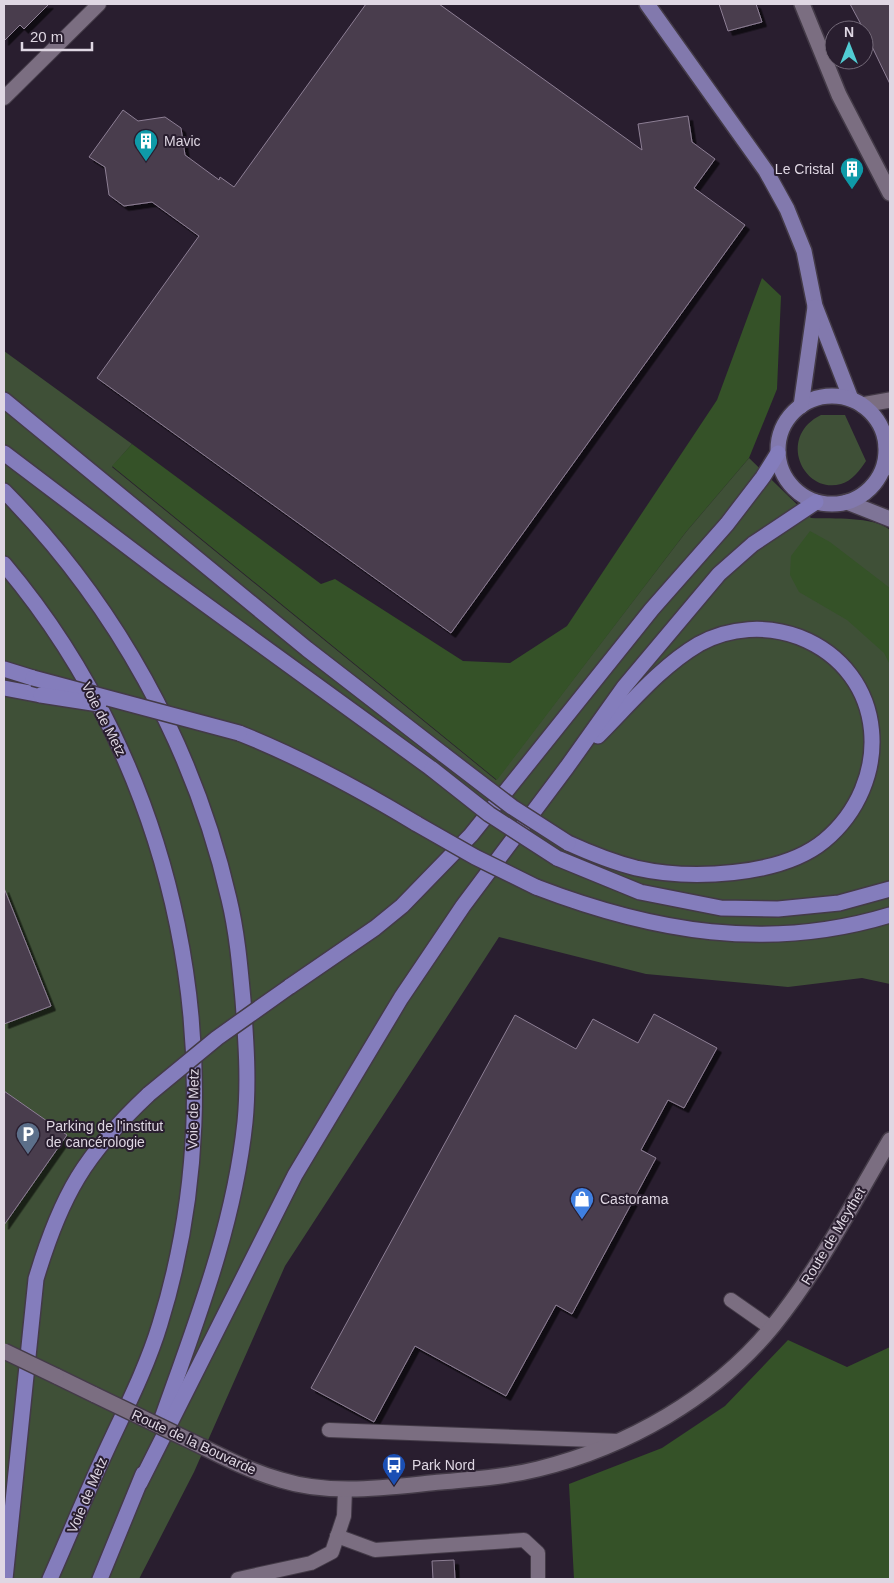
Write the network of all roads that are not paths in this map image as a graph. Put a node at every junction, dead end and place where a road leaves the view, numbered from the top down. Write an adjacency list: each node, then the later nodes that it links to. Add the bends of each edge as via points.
1 (99, 4): 4 (lane)
2 (647, 4): 6 (main road, via 778,190 804,251)
3 (802, 4): 5 (street, via 838,95)
4 (4, 98)
5 (890, 193)
6 (815, 306): 9 (main road); 10 (main road)
7 (4, 400): 21 (highway)
8 (890, 400): 9 (street)
9 (856, 402): 10 (main road, via 841,396 820,397); 13 (main road, via 879,423)
10 (801, 406): 12 (main road, via 784,426)
11 (4, 453): 26 (highway, via 165,575)
12 (778, 453): 15 (main road, via 785,478 804,497); 38 (highway, bridge, via 727,524 652,609 471,835 402,906 217,1038 149,1094 116,1125 88,1159 66,1196 38,1270)
13 (888, 453): 16 (main road, via 873,486)
14 (4, 491): 35 (highway, via 64,557 105,613 142,673 174,735 204,809 230,900 240,970 247,1051 245,1121 232,1198 215,1269)
15 (816, 502): 16 (main road); 25 (highway, via 753,544 719,574 624,687)
16 (847, 502): 17 (main road)
17 (890, 519)
18 (4, 564): 20 (highway)
19 (4, 578): 20 (highway)
20 (58, 640): 39 (highway, Voie de Metz, via 107,722 130,772 166,875 183,949 191,1011 195,1099 188,1195 160,1326)
21 (307, 649): 25 (highway, bridge, via 512,807 568,843 600,858 628,866 676,873 725,873 780,862 805,853 824,841 849,815 866,786 874,740 868,709 856,682 836,660 812,642 783,631 756,628 701,643 673,662); 26 (highway)
22 (4, 669): 24 (highway, bridge)
23 (4, 688): 24 (highway, bridge)
24 (197, 720): 28 (highway, bridge, via 239,733 322,769 490,865 536,887 626,917 717,933 763,935 821,931)
25 (567, 768): 35 (highway, via 463,906 328,1116)
26 (432, 769): 27 (highway, bridge, via 489,814 557,858 640,892 721,908 778,910 830,904)
27 (890, 889)
28 (890, 915)
29 (890, 1140): 31 (street, Route de Meythet, via 820,1261)
30 (731, 1300): 31 (lane)
31 (771, 1328): 34 (street, Route de la Bouvarde, via 744,1358 696,1397)
32 (4, 1351): 36 (street, Route de la Bouvarde, bridge, via 241,1466 282,1480)
33 (329, 1430): 34 (lane)
34 (618, 1441): 36 (street, Route de la Bouvarde, via 545,1467 497,1477)
35 (140, 1483): 40 (highway)
36 (344, 1489): 37 (lane, via 344,1516)
37 (337, 1536): 41 (lane, via 332,1552 311,1563); 42 (lane, via 375,1550 524,1540 538,1553)
38 (5, 1579)
39 (50, 1579)
40 (100, 1579)
41 (238, 1579)
42 (538, 1579)

